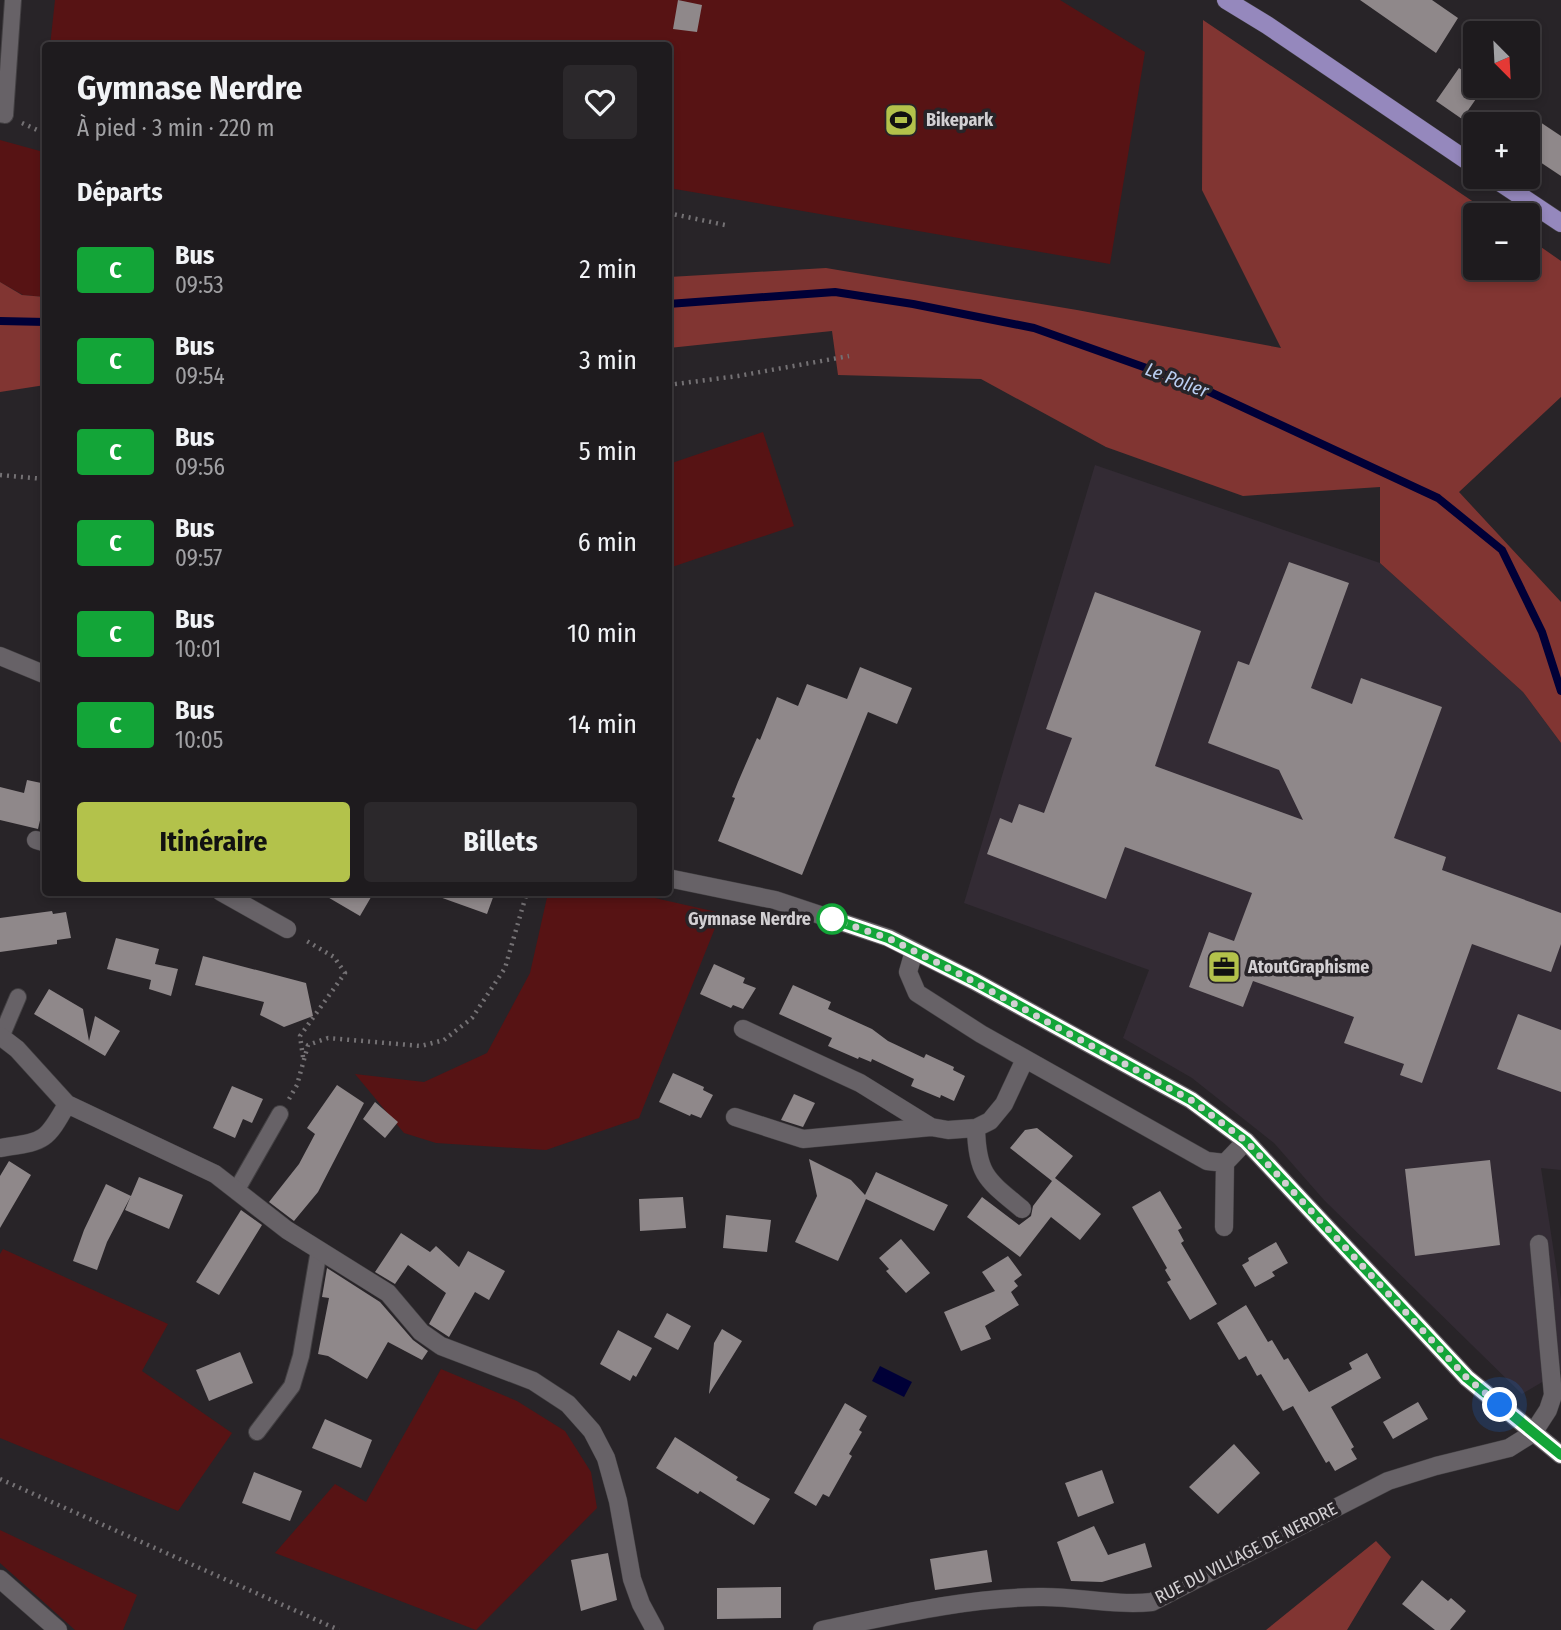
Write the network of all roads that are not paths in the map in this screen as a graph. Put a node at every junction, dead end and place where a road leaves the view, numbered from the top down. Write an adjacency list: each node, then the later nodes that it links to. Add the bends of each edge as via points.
1 (13, 0): 3 (lane, via 5,115)
2 (1226, 0): 4 (main road)
3 (0, 114)
4 (1463, 158)
5 (1510, 189): 6 (main road)
6 (1561, 223)
7 (0, 656): 8 (street)
8 (42, 673)
9 (672, 879): 12 (street, via 775,900)
10 (228, 896): 11 (street)
11 (288, 929)
12 (915, 951): 16 (street, via 908,972 917,993); 22 (street, via 1191,1100)
13 (18, 997): 15 (lane)
14 (743, 1029): 20 (street, via 860,1083)
15 (1, 1037): 17 (street)
16 (1025, 1059): 21 (street, via 1004,1104 990,1121); 24 (street, via 1208,1161)
17 (67, 1104): 23 (street, via 52,1132 35,1142); 25 (street, via 215,1174)
18 (280, 1114): 25 (lane)
19 (735, 1117): 20 (street, via 803,1139)
20 (931, 1127): 21 (street)
21 (976, 1128): 26 (street, via 977,1156 990,1183)
22 (1246, 1141): 24 (street); 31 (street, via 1467,1378)
23 (0, 1148)
24 (1225, 1163): 27 (street)
25 (236, 1191): 29 (street)
26 (1022, 1209)
27 (1224, 1227)
28 (1538, 1244): 31 (street, via 1553,1395)
29 (319, 1250): 30 (lane, via 292,1386); 35 (street, via 388,1293 421,1332 441,1346 533,1381 568,1404 592,1432 606,1458 632,1578)
30 (257, 1432)
31 (1533, 1433): 32 (street); 36 (street, RUE DU VILLAGE DE NERDRE, via 1509,1448 1388,1481 1152,1602 1131,1605 1040,1597 941,1605)
32 (1561, 1455)
33 (0, 1579): 34 (street)
34 (58, 1630)
35 (655, 1630)
36 (822, 1630)

